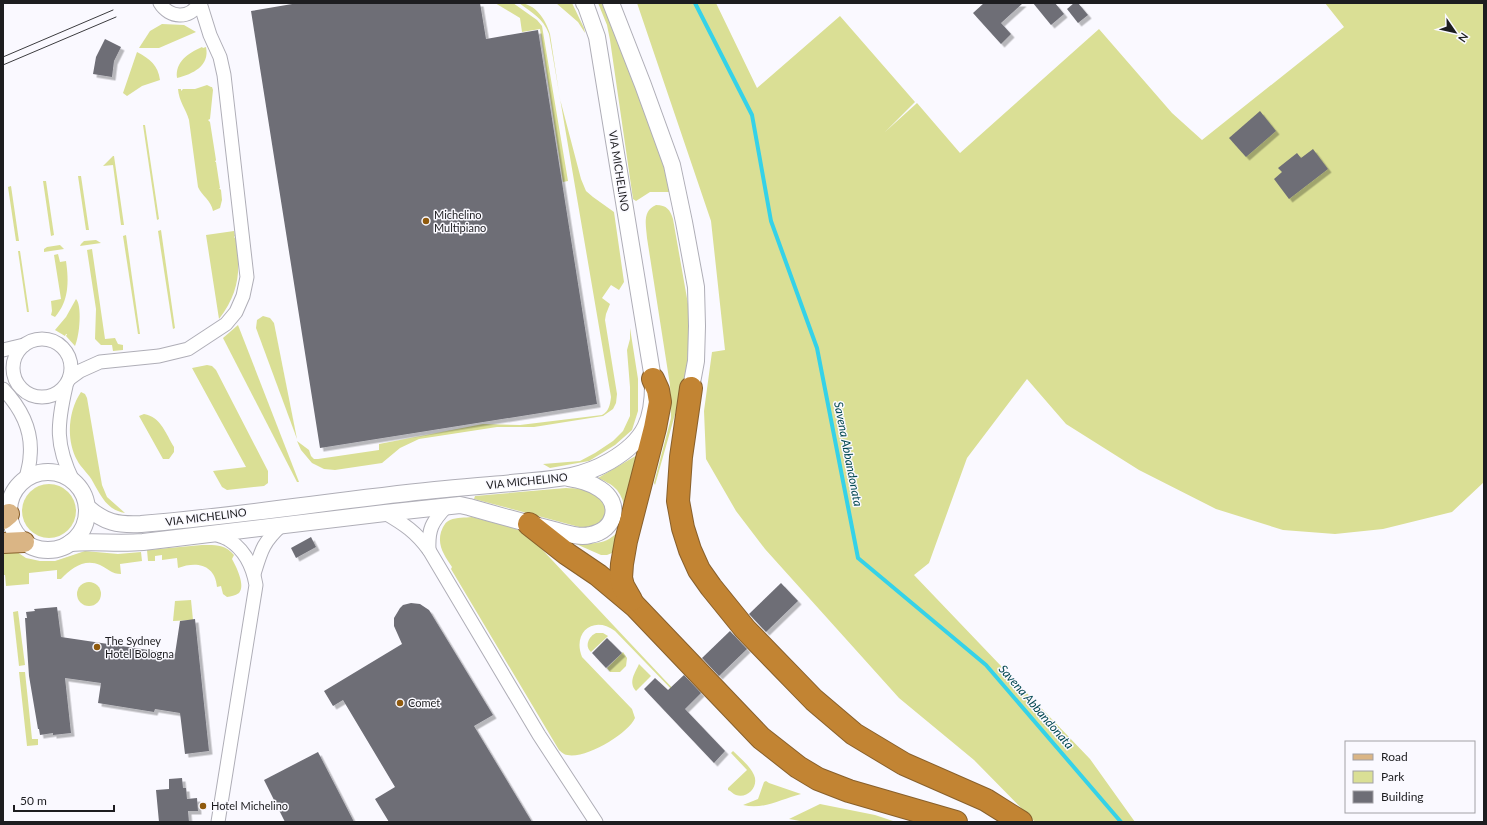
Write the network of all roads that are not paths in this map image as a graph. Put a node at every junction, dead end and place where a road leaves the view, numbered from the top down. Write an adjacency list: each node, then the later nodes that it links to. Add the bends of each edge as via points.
1 (160, 3): 5 (street, via 170,14)
2 (200, 3): 5 (street); 6 (street)
3 (584, 3): 11 (street, VIA MICHELINO, via 597,37)
4 (611, 3): 14 (street, via 672,164 696,287 696,361)
5 (185, 15): 6 (street)
6 (210, 35): 10 (street, via 220,57 225,81 247,277 243,296 236,312 226,324 188,349 159,356)
7 (24, 345): 8 (street); 9 (street, via 33,340 49,340 62,346); 13 (street, via 13,361 14,375)
8 (3, 350)
9 (66, 352): 10 (street); 12 (street, via 71,365)
10 (94, 363): 12 (street, via 80,371)
11 (653, 379): 17 (street, VIA MICHELINO, via 654,399 651,415 635,441 610,461); 32 (highway, via 660,402 622,564 623,586)
12 (68, 383): 13 (street, via 55,395 46,398 36,398); 19 (street, via 60,406 59,434 65,465)
13 (20, 388): 16 (street)
14 (691, 388): 33 (highway, via 681,456 678,501 690,550 699,570 711,587 745,629 814,700 854,734 904,764)
15 (3, 389): 16 (street)
16 (27, 423): 18 (street, via 30,458)
17 (568, 478): 20 (street, VIA MICHELINO, via 435,490 142,524 108,522); 24 (street, VIA MICHELINO, via 587,482 608,495 614,510 607,528 590,536)
18 (26, 479): 19 (street, via 47,472 63,475); 23 (street, via 13,493)
19 (73, 481): 20 (street, via 82,491)
20 (87, 507): 29 (street, via 81,531)
21 (446, 507): 22 (street, VIA MICHELINO); 24 (street, VIA MICHELINO, via 460,505); 30 (street, via 431,528)
22 (385, 513): 25 (street, VIA MICHELINO); 30 (street, via 413,530)
23 (6, 517): 27 (street)
24 (529, 524): 32 (highway)
25 (282, 525): 26 (street, VIA MICHELINO); 31 (street, VIA MICHELINO, via 264,545)
26 (215, 534): 29 (street, VIA MICHELINO, via 130,543); 31 (street, VIA MICHELINO, via 229,540 240,549 248,559)
27 (24, 542): 28 (main road); 29 (street, via 35,548 47,550)
28 (3, 543)
29 (70, 543)
30 (429, 550): 35 (street, via 538,735)
31 (254, 574): 34 (street, VIA MICHELINO, via 256,585)
32 (635, 606): 36 (highway, via 761,738 798,767 818,779 849,791)
33 (986, 800): 37 (highway); 38 (highway)
34 (218, 822)
35 (596, 822)
36 (956, 822)
37 (1012, 822)
38 (1021, 822)

